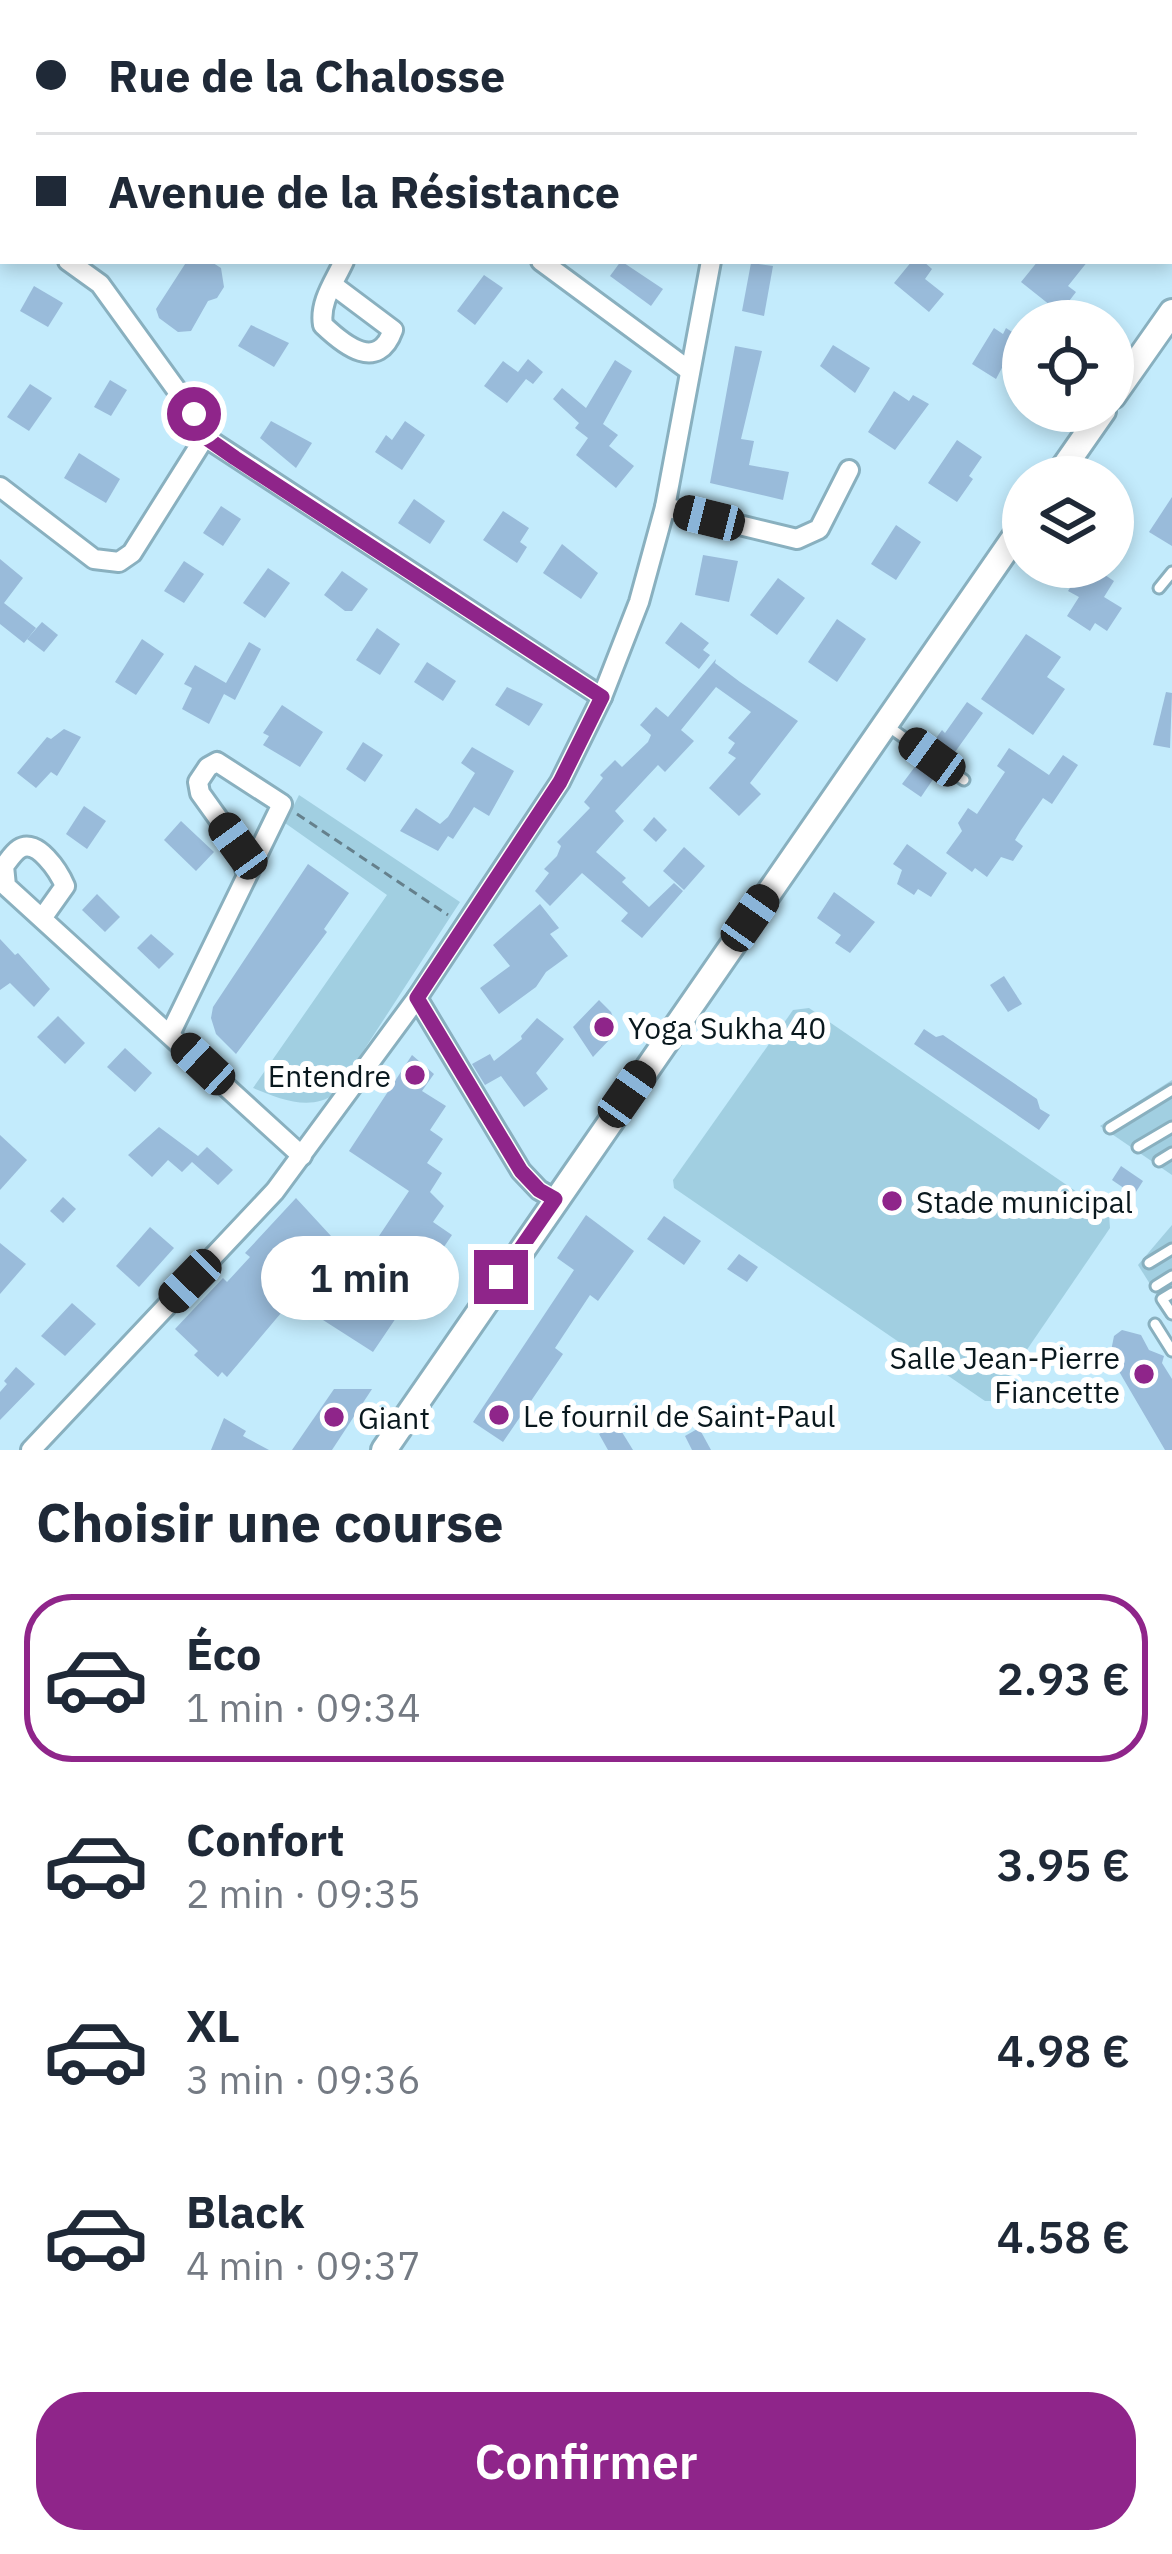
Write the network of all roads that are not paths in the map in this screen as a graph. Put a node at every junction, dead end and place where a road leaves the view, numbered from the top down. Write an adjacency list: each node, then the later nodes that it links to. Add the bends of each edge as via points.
1 (73, 264): 9 (street, via 112,299)
2 (343, 264): 5 (street)
3 (545, 264): 8 (street)
4 (710, 264): 8 (street)
5 (333, 285)
6 (1172, 312): 7 (main road)
7 (1134, 367)
8 (690, 370): 12 (street)
9 (205, 437): 11 (street, via 119,562 94,559); 16 (street)
10 (848, 470): 12 (street, via 819,530 796,539)
11 (0, 487)
12 (664, 507): 16 (street)
13 (1002, 555): 17 (main road)
14 (1172, 572): 15 (lane)
15 (1159, 588)
16 (602, 697): 21 (street, via 560,782)
17 (885, 724): 18 (lane); 30 (main road)
18 (964, 780)
19 (246, 872): 19 (street, via 282,804 218,762 198,782 200,794 238,846); 22 (street)
20 (43, 916): 22 (street)
21 (417, 998): 28 (street); 30 (street, via 521,1171)
22 (170, 1034): 28 (street)
23 (1172, 1090): 25 (lane)
24 (1172, 1127): 26 (lane)
25 (1110, 1128)
26 (1138, 1148)
27 (1172, 1153): 29 (lane)
28 (302, 1156): 39 (street)
29 (1159, 1161)
30 (555, 1199): 40 (main road)
31 (1172, 1250): 32 (lane)
32 (1148, 1263)
33 (1172, 1276): 34 (lane)
34 (1156, 1286)
35 (1172, 1293): 36 (lane, via 1162,1299)
36 (1172, 1314)
37 (1155, 1324): 38 (lane)
38 (1172, 1351)
39 (31, 1450)
40 (384, 1450)

